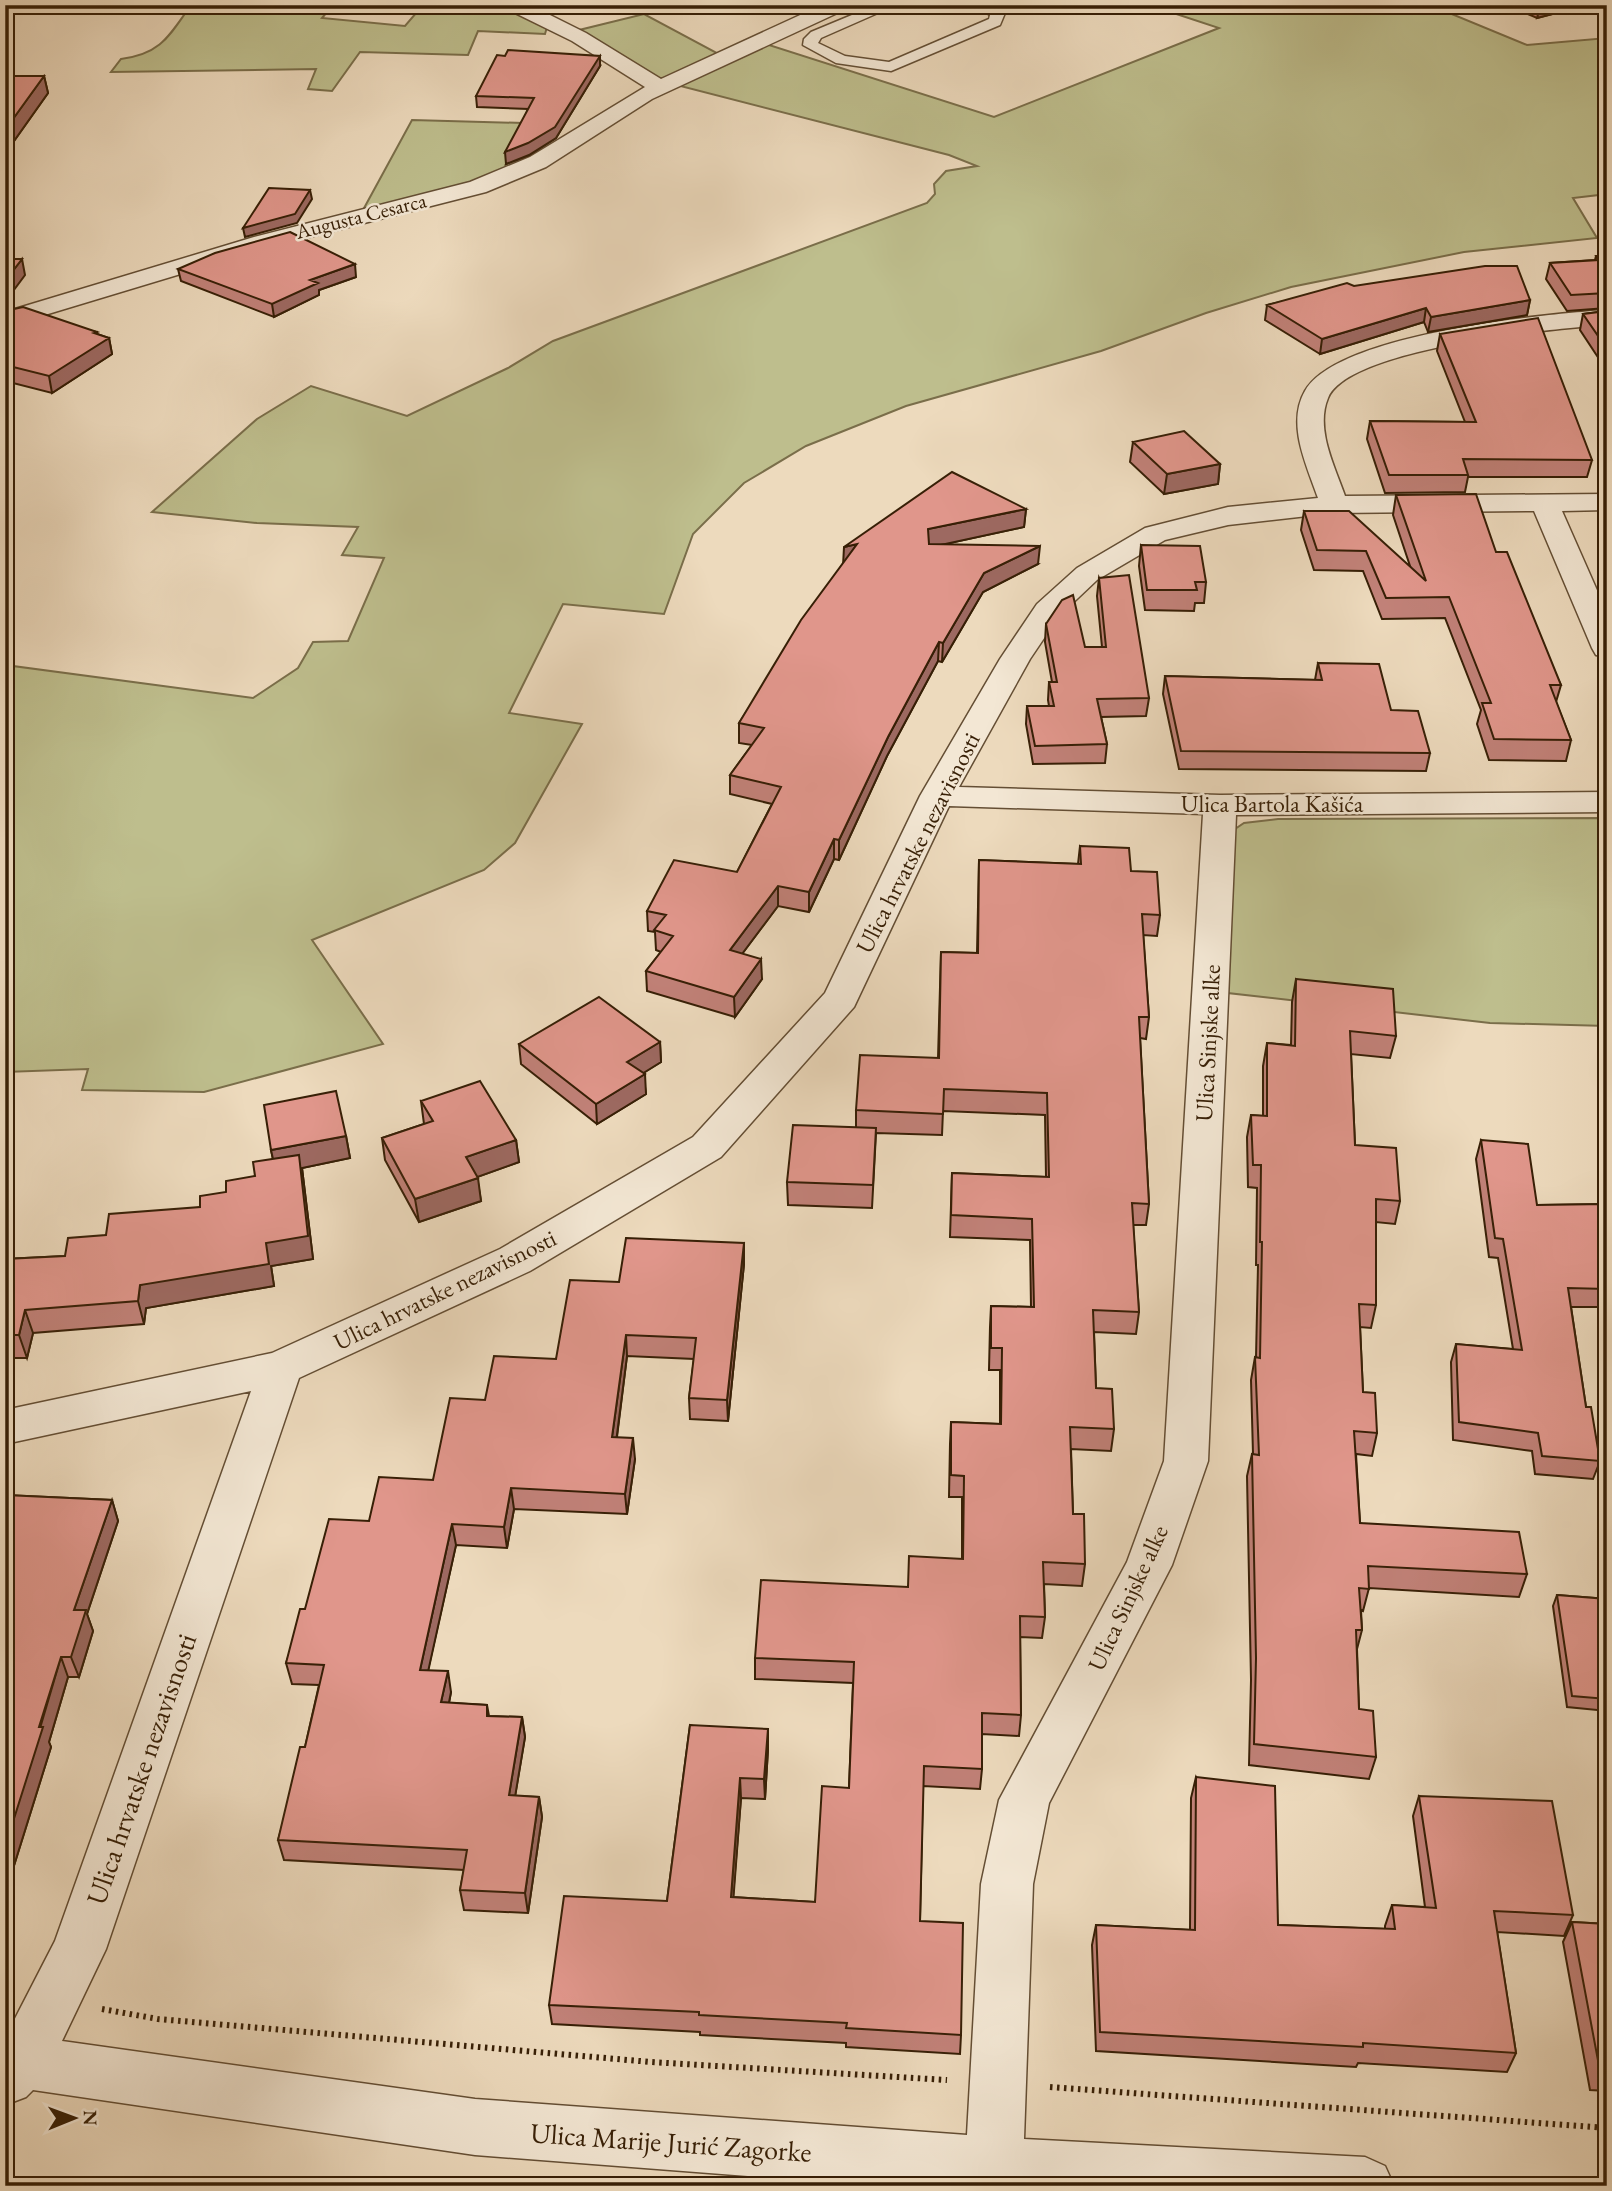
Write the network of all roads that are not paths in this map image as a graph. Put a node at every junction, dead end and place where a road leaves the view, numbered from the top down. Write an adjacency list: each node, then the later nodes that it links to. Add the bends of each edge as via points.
1 (514, 5): 7 (street, via 579,37)
2 (839, 5): 7 (street, Augusta Cesarca)
3 (889, 5): 4 (lane, via 816,35 810,45 841,60 896,66 995,22 998,13)
4 (980, 5)
5 (1599, 5): 6 (street)
6 (1607, 8)
7 (660, 88): 9 (street, Augusta Cesarca, via 538,162 478,187 221,253)
8 (1607, 317): 12 (street, via 1494,328 1383,353 1340,372 1318,390 1312,410 1311,433)
9 (5, 320)
10 (1544, 502): 11 (street, Ulica hrvatske nezavisnosti); 12 (street, Ulica hrvatske nezavisnosti); 13 (street)
11 (1607, 502)
12 (1334, 505): 14 (street, Ulica hrvatske nezavisnosti, via 1188,524 1155,534 1087,574 1048,610)
13 (1607, 648)
14 (937, 796): 16 (street, Ulica Bartola Kašića); 17 (street, Ulica hrvatske nezavisnosti, via 841,999 707,1147 515,1260)
15 (1607, 802): 16 (street, Ulica Bartola Kašića)
16 (1220, 805): 20 (street, Ulica Sinjske alke, via 1186,1461 1149,1565 1024,1800 1007,1884)
17 (281, 1368): 18 (street, Ulica hrvatske nezavisnosti); 19 (street, Ulica hrvatske nezavisnosti, via 79,1948)
18 (5, 1427)
19 (14, 2070): 20 (street, Ulica Marije Jurić Zagorke, via 112,2076 475,2127)
20 (993, 2166): 21 (street, Ulica Marije Jurić Zagorke)
21 (1365, 2186)

